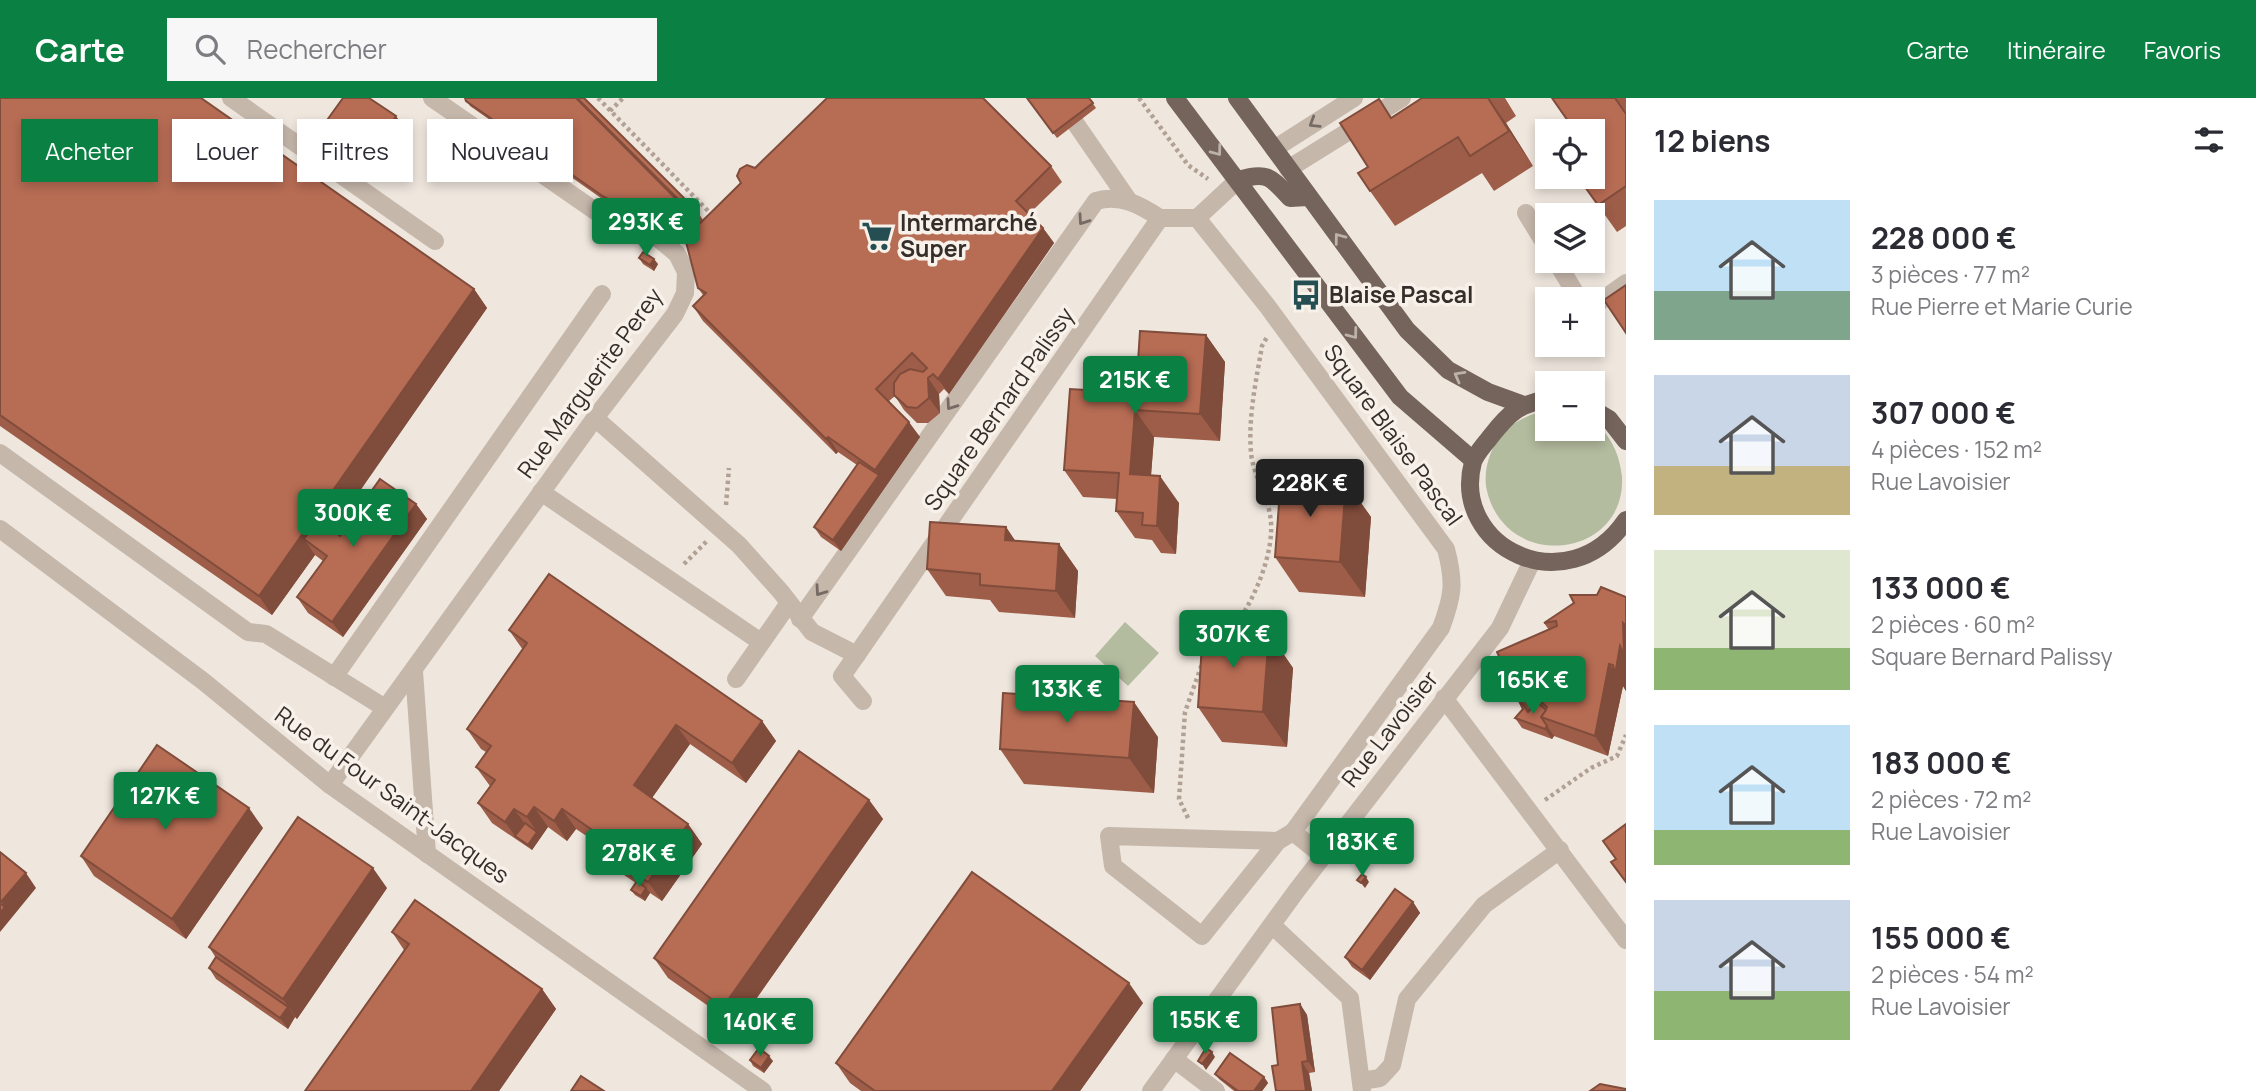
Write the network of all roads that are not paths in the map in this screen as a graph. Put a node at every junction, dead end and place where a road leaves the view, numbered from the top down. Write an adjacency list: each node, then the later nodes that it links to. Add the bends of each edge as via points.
1 (231, 98): 17 (street)
2 (432, 98): 24 (street, Rue Marguerite Perey, via 604,218 659,239 677,254 686,272 685,293 675,314)
3 (1175, 98): 10 (main road, one-way to 10)
4 (1237, 98): 8 (main road)
5 (1354, 98): 8 (street, one-way to 8)
6 (1402, 98): 9 (street)
7 (1054, 99): 12 (street)
8 (1274, 149): 9 (main road)
9 (1289, 169): 11 (main road)
10 (1232, 186): 11 (main road, via 1257,174 1271,178 1290,198); 14 (street); 27 (main road, one-way to 27, via 1400,397)
11 (1308, 197): 22 (main road, one-way to 11, via 1448,370 1407,330)
12 (1129, 201): 15 (street); 34 (street, one-way to 34, via 1096,201)
13 (1526, 213): 16 (street)
14 (1197, 218): 15 (street); 44 (street, Square Blaise Pascal, via 1446,549 1454,576 1452,599 1441,628)
15 (1160, 219): 36 (street, Square Bernard Palissy)
16 (1535, 228)
17 (435, 241)
18 (1626, 283): 20 (street)
19 (602, 294): 38 (street)
20 (1605, 298)
21 (1535, 401): 22 (main road)
22 (1521, 404): 27 (main road)
23 (1605, 417): 25 (main road)
24 (595, 418): 28 (street, Rue Marguerite Perey); 33 (street, via 739,545)
25 (1626, 441)
26 (0, 453): 38 (street, via 248,632 266,634)
27 (1473, 460): 32 (main road, via 1471,486 1483,522 1508,550)
28 (541, 492): 35 (street); 37 (street, Rue Marguerite Perey)
29 (1626, 520): 31 (main road)
30 (0, 528): 43 (street, Rue du Four Saint-Jacques, via 203,681)
31 (1618, 542): 32 (main road, via 1573,561)
32 (1532, 561): 40 (street, Rue Lavoisier, via 1500,628)
33 (789, 603): 34 (street); 35 (street)
34 (800, 619): 36 (street, via 812,632)
35 (761, 642): 39 (street)
36 (857, 655): 41 (street, Square Bernard Palissy, via 842,676)
37 (414, 671): 42 (street, Rue Marguerite Perey); 46 (street)
38 (334, 677): 42 (street)
39 (736, 680)
40 (1444, 698): 45 (street); 47 (street, Rue Lavoisier)
41 (863, 701)
42 (385, 708): 43 (street, Rue Marguerite Perey)
43 (330, 785): 46 (street, Rue du Four Saint-Jacques)
44 (1285, 837): 44 (street, Square Blaise Pascal, via 1197,839 1110,836 1113,866 1202,936); 47 (street)
45 (1560, 850): 49 (street); 51 (street, via 1484,905 1407,999 1392,1065 1380,1078)
46 (426, 854): 52 (street, Rue du Four Saint-Jacques)
47 (1323, 856): 48 (street, Rue Lavoisier)
48 (1272, 925): 50 (street, Rue Lavoisier); 51 (street, via 1350,998)
49 (1626, 940)
50 (1174, 1059): 53 (street, Rue Lavoisier); 54 (street)
51 (1361, 1086)
52 (763, 1091)
53 (1151, 1091)
54 (1216, 1091)

